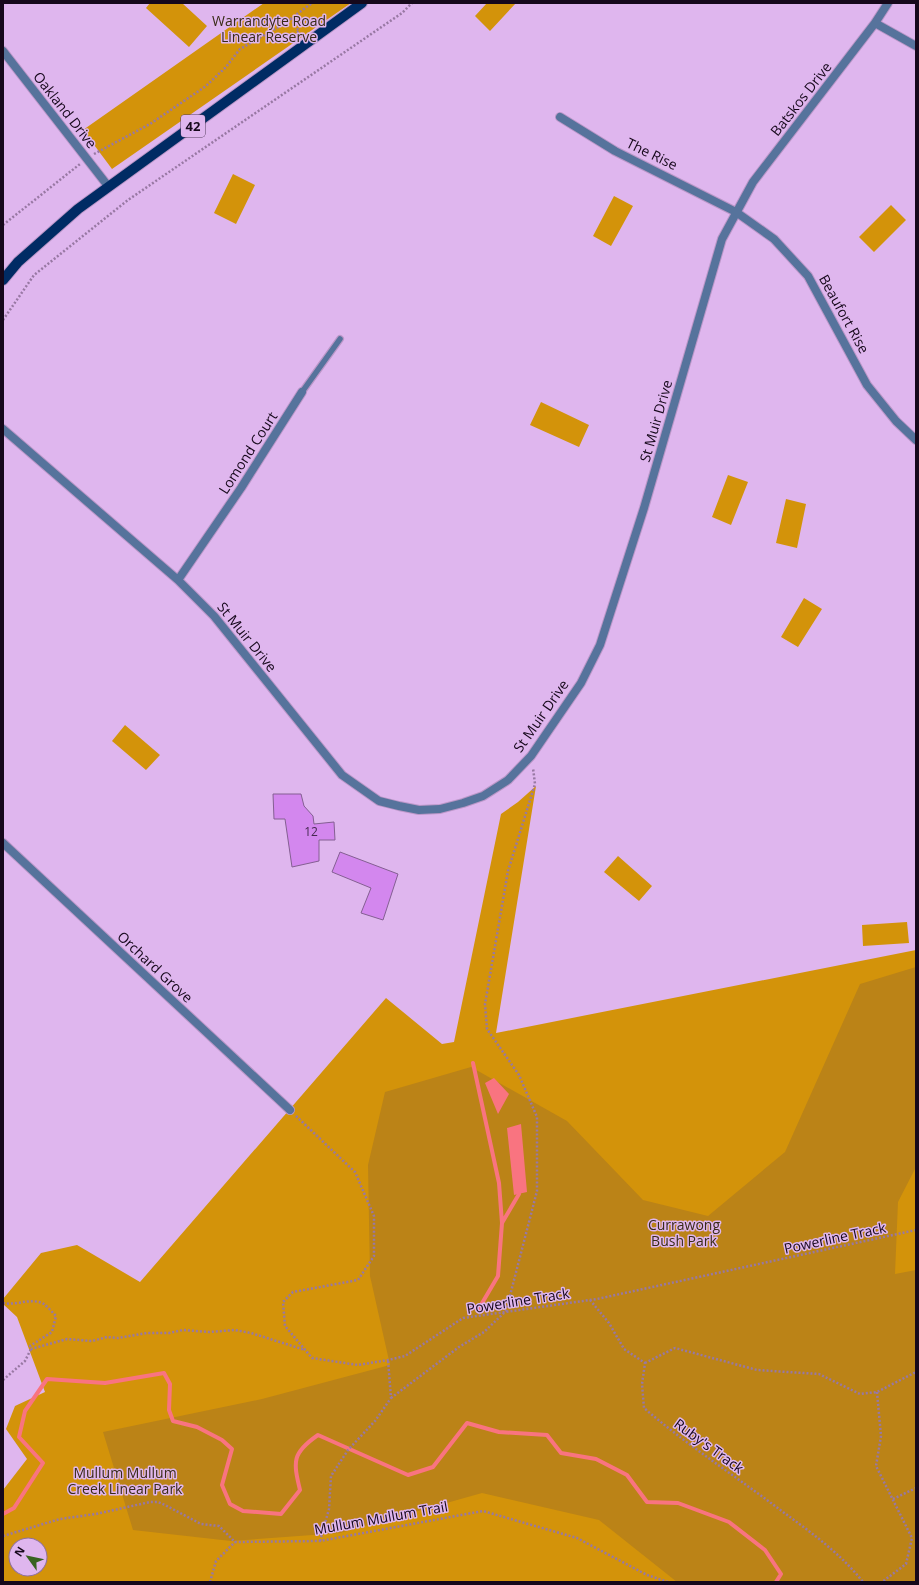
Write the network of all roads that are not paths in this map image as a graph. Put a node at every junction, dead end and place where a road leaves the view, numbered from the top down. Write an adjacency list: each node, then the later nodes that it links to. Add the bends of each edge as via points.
1 (362, 3): 7 (main road, 42)
2 (888, 3): 3 (street, Batskos Drive)
3 (875, 23): 4 (street); 8 (street, Batskos Drive, via 753,182)
4 (916, 46)
5 (3, 51): 7 (street, Oakland Drive)
6 (560, 117): 8 (street, The Rise, via 615,151)
7 (108, 186): 9 (main road, 42, via 39,242)
8 (736, 212): 13 (street, Beaufort Rise, via 774,238 808,276 867,385 896,421); 14 (street, St Muir Drive, via 722,239 644,508 600,645 581,683 531,756 508,780 483,796 440,809 419,810 379,801 342,776 214,616)
9 (3, 280)
10 (340, 339): 11 (lane, Lomond Court)
11 (302, 392): 14 (street, Lomond Court, via 242,488)
12 (3, 429): 14 (street, St Muir Drive)
13 (916, 440)
14 (178, 580)
15 (3, 843): 16 (street, Orchard Grove)
16 (290, 1110)

